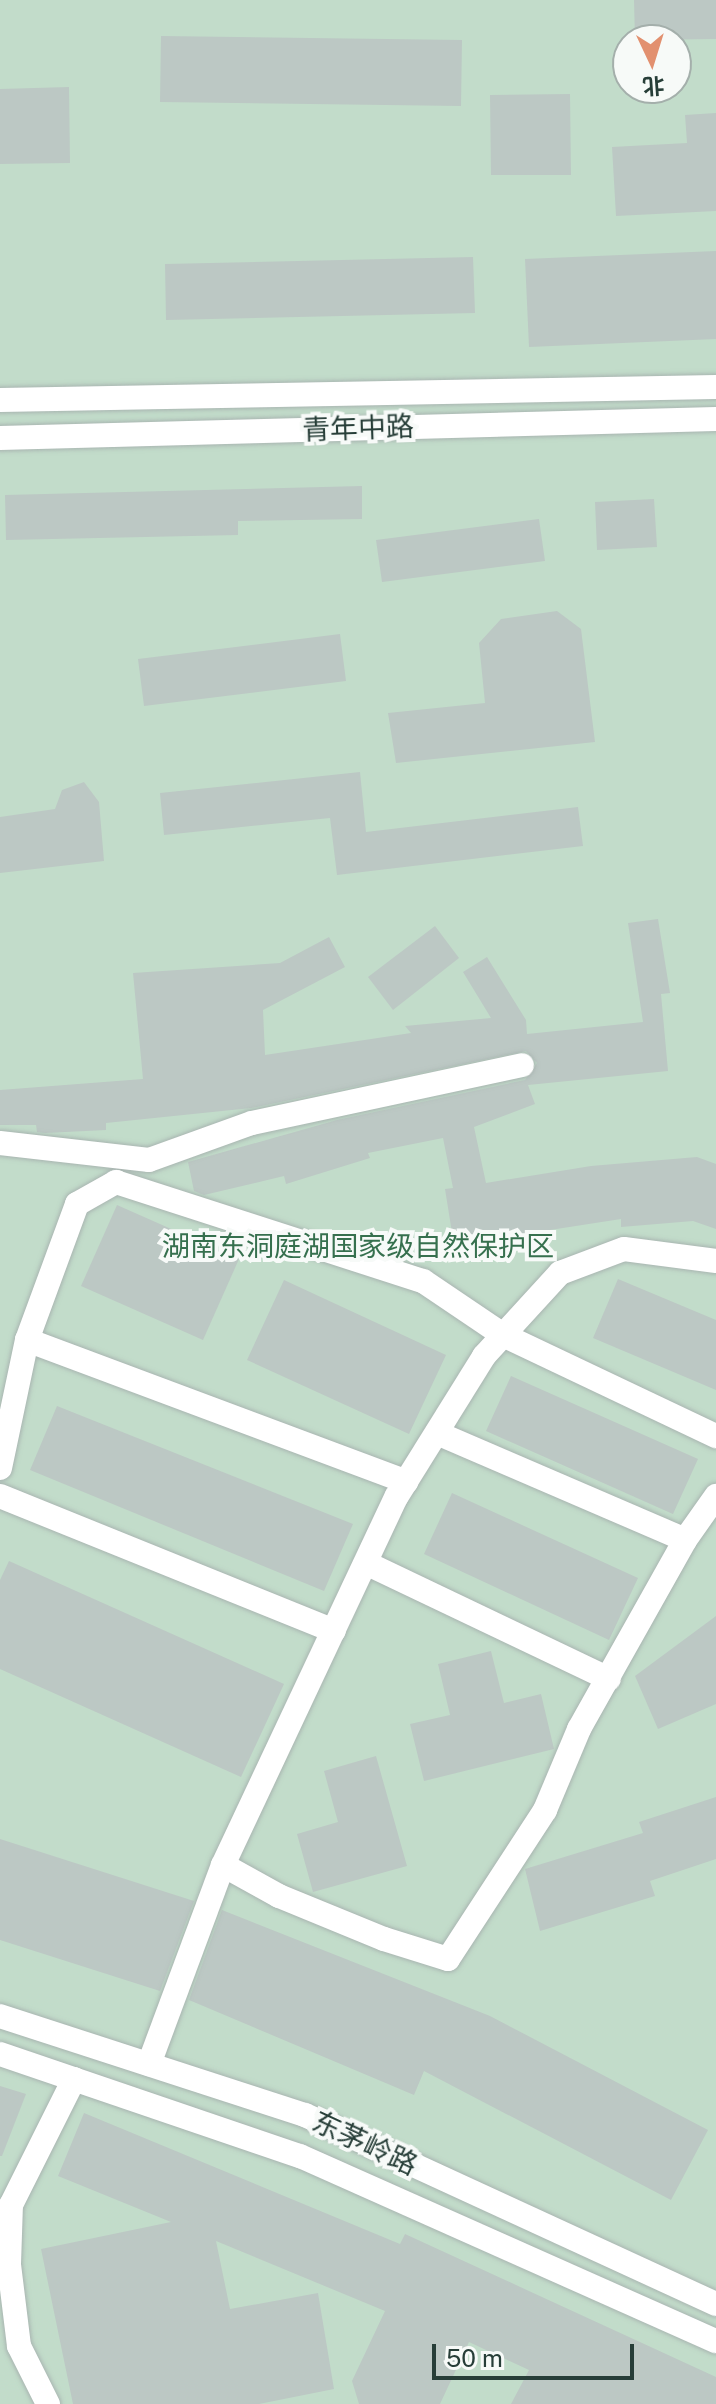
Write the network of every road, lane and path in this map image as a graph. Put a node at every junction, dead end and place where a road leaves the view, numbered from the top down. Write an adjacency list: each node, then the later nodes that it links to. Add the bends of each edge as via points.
1 (716, 387): 2 (street, 青年中路)
2 (0, 400)
3 (716, 419): 4 (street, 青年中路)
4 (0, 438)
5 (522, 1065): 6 (street, via 252,1123 149,1160)
6 (0, 1143)
7 (716, 1261): 8 (street, via 624,1249 560,1273)
8 (503, 1335): 9 (street, via 423,1281 116,1182 77,1204); 10 (street, via 484,1356); 11 (street)
9 (27, 1340): 12 (street); 13 (street)
10 (437, 1433): 13 (street); 16 (street)
11 (716, 1436)
12 (0, 1468)
13 (406, 1482): 17 (street)
14 (0, 1496): 18 (street)
15 (716, 1496): 16 (street)
16 (685, 1540): 19 (street)
17 (366, 1563): 18 (street); 19 (street)
18 (334, 1631): 20 (street)
19 (609, 1679): 20 (street, via 579,1729 545,1810 448,1959 279,1896)
20 (223, 1865): 23 (street)
21 (0, 2016): 23 (street, 东茅岭路)
22 (0, 2054): 24 (street, 东茅岭路)
23 (149, 2064): 25 (street, 东茅岭路, via 305,2115)
24 (74, 2079): 26 (street, 东茅岭路, via 300,2156); 27 (street, via 11,2205 9,2264 19,2346)
25 (716, 2304)
26 (716, 2341)
27 (48, 2404)

